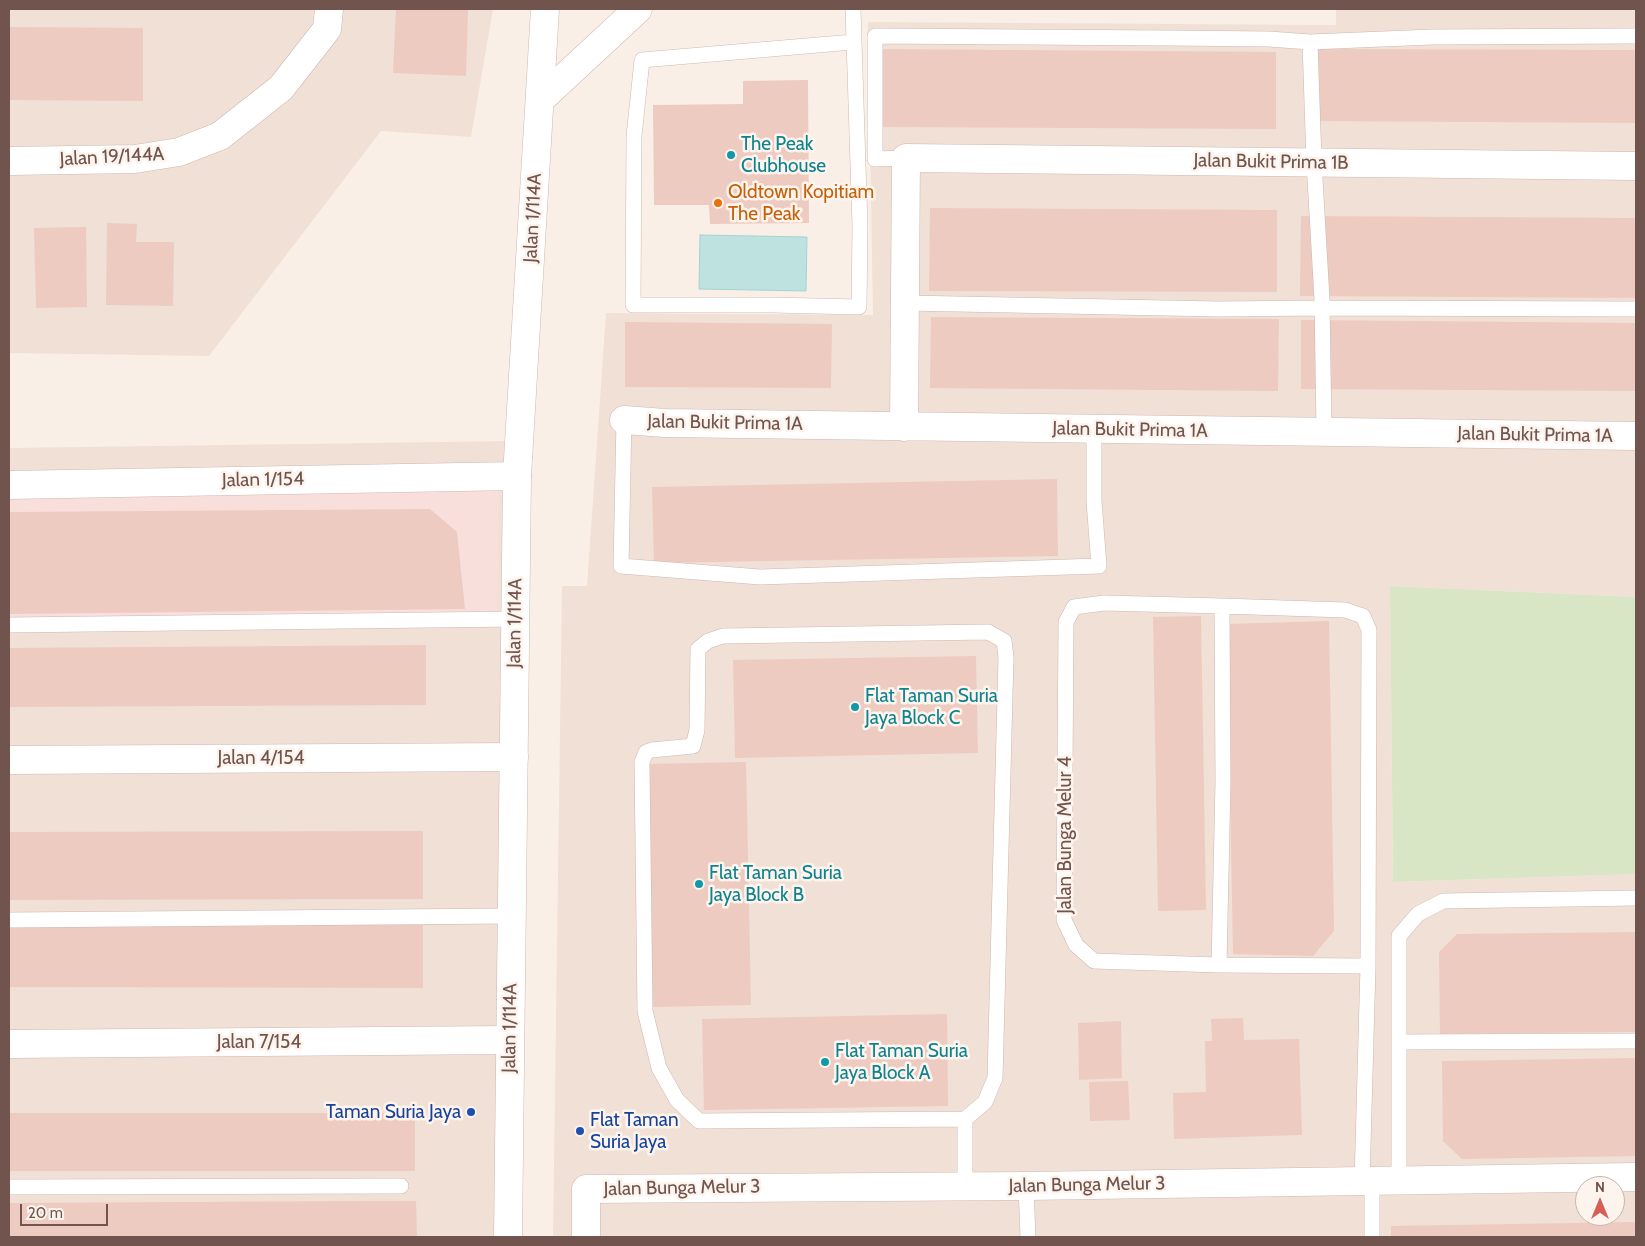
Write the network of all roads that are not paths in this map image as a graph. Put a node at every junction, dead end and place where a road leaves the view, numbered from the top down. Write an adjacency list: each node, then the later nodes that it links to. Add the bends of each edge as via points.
1 (329, 9): 10 (street, Jalan 19/144A, via 328,29 281,88 220,136 179,152 135,159)
2 (545, 9): 8 (street, Jalan 1/114A)
3 (638, 9): 8 (street)
4 (853, 9): 6 (lane)
5 (1636, 36): 7 (lane, via 1432,37)
6 (853, 42): 6 (lane, via 642,60 634,136 633,305 859,307 860,227)
7 (1310, 42): 9 (lane, via 875,36 875,159); 11 (lane)
8 (540, 100): 21 (street, Jalan 1/114A)
9 (906, 158): 11 (street, Jalan Bukit Prima 1B); 13 (street)
10 (9, 161)
11 (1314, 162): 12 (street, Jalan Bukit Prima 1B); 14 (lane)
12 (1636, 166)
13 (904, 303): 14 (lane); 17 (street)
14 (1322, 308): 15 (lane); 19 (lane)
15 (1636, 309)
16 (624, 420): 17 (street, Jalan Bukit Prima 1A); 18 (lane, via 621,566 760,577 1099,566 1094,501)
17 (904, 427): 18 (street, Jalan Bukit Prima 1A)
18 (1094, 429): 19 (street, Jalan Bukit Prima 1A)
19 (1324, 432): 20 (street, Jalan Bukit Prima 1A)
20 (1636, 436)
21 (517, 476): 22 (street, Jalan 1/154); 24 (street, Jalan 1/114A)
22 (9, 485)
23 (1222, 606): 31 (lane); 31 (lane, Jalan Bunga Melur 4, via 1104,603 1074,608 1066,622 1064,920 1076,944 1094,961); 32 (lane, via 1345,610 1363,616 1369,630)
24 (516, 618): 25 (lane); 26 (street, Jalan 1/114A)
25 (9, 625)
26 (514, 756): 27 (street, Jalan 4/154); 29 (street, Jalan 1/114A)
27 (9, 760)
28 (1636, 898): 35 (lane, via 1443,901 1418,914 1399,936)
29 (512, 916): 30 (lane); 33 (street, Jalan 1/114A)
30 (9, 920)
31 (1219, 965): 32 (lane, Jalan Bunga Melur 4)
32 (1368, 966): 40 (lane)
33 (510, 1040): 36 (street, Jalan 7/154); 45 (street, Jalan 1/114A)
34 (1636, 1041): 35 (lane)
35 (1399, 1042): 39 (lane)
36 (9, 1044)
37 (965, 1120): 37 (lane, via 985,1102 995,1078 1004,641 988,632 723,636 708,641 698,649 697,730 693,746 652,750 646,752 642,762 644,1011 658,1068 677,1100 699,1121); 42 (lane)
38 (1636, 1177): 39 (street, Jalan Bunga Melur 3)
39 (1399, 1181): 40 (street, Jalan Bunga Melur 3)
40 (1367, 1182): 43 (street, Jalan Bunga Melur 3); 48 (lane)
41 (401, 1186): 44 (lane)
42 (965, 1186): 43 (street, Jalan Bunga Melur 3); 46 (street, Jalan Bunga Melur 3, via 586,1189)
43 (1026, 1186): 47 (lane)
44 (9, 1187)
45 (508, 1237)
46 (586, 1237)
47 (1028, 1237)
48 (1372, 1237)

